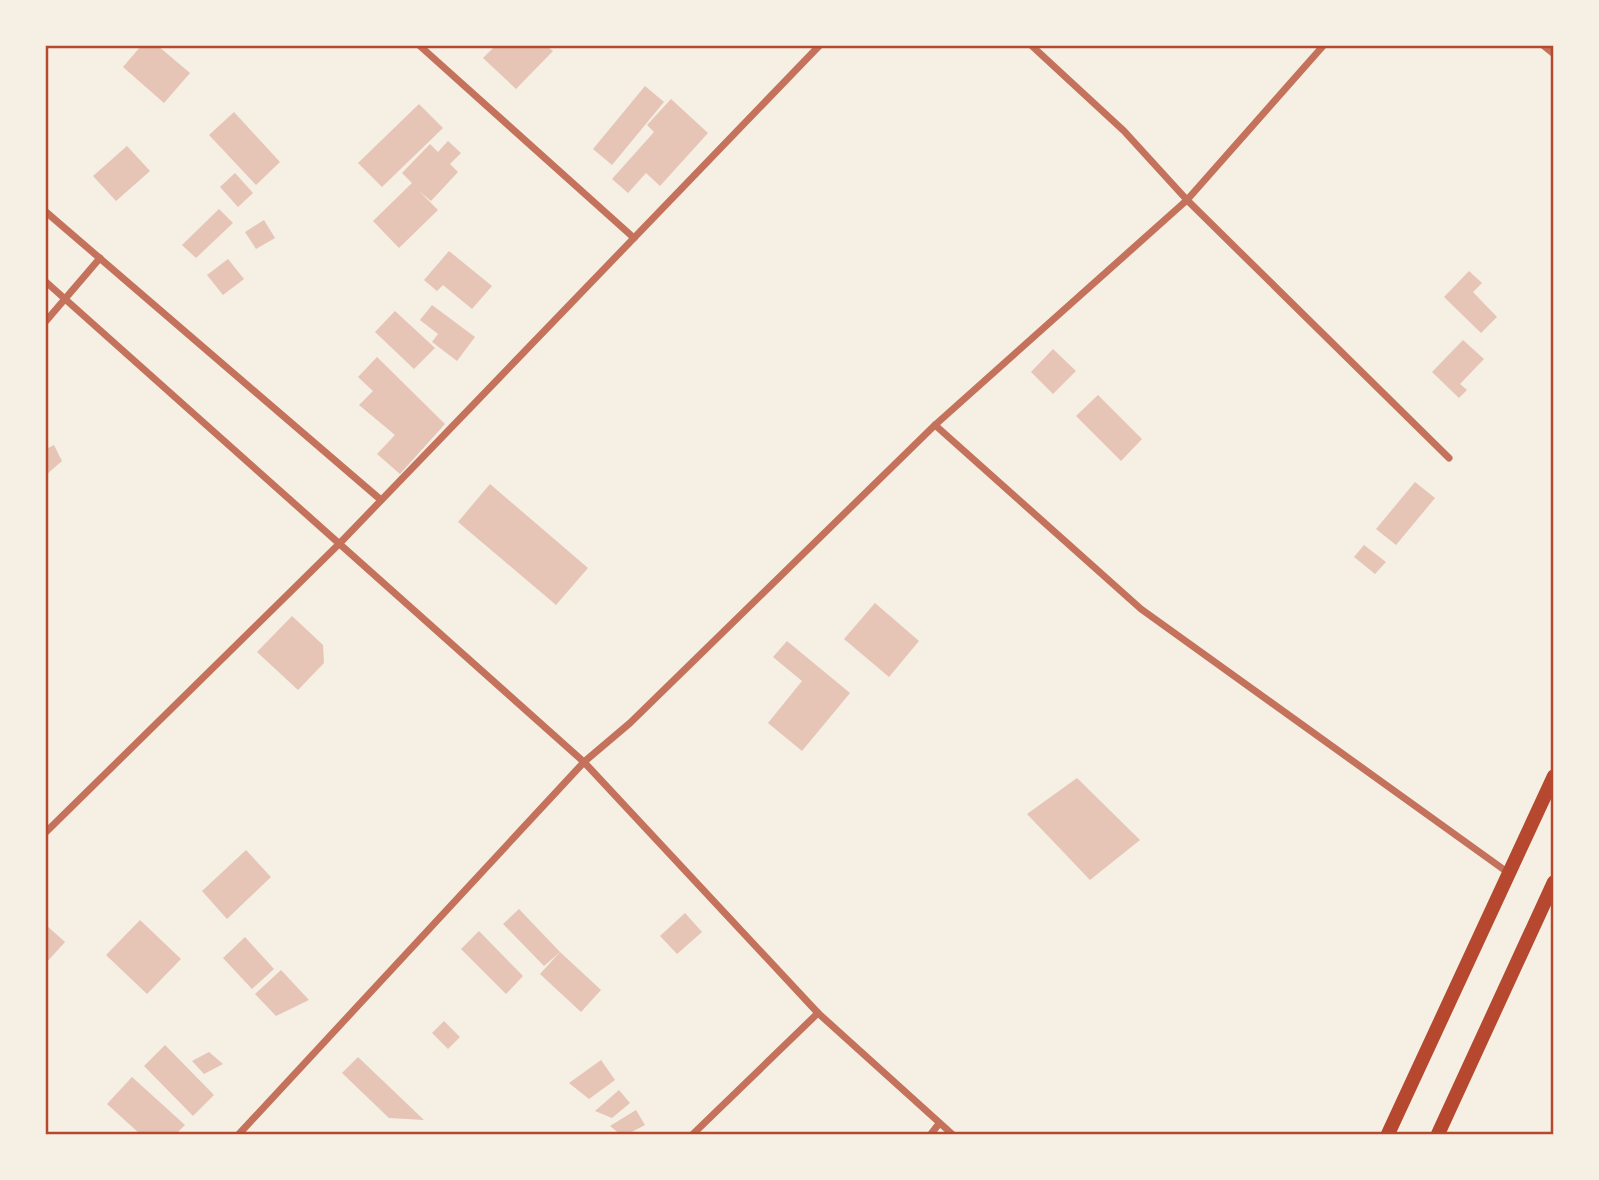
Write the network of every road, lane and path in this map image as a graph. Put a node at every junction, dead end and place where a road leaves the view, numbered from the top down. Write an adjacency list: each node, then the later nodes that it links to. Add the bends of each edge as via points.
1 (421, 46): 9 (street)
2 (820, 46): 9 (street)
3 (1032, 46): 7 (street, via 1124,131)
4 (1322, 46): 7 (street)
5 (1544, 46): 6 (street)
6 (1553, 54)
7 (1187, 200): 14 (street); 15 (street)
8 (46, 212): 10 (street)
9 (634, 238): 16 (street)
10 (100, 258): 12 (street); 16 (street)
11 (46, 282): 12 (street)
12 (65, 300): 13 (street); 17 (street)
13 (46, 321)
14 (935, 425): 18 (street, via 631,723); 21 (street, via 1142,609)
15 (1449, 458)
16 (381, 500): 17 (street)
17 (339, 544): 18 (street); 20 (street)
18 (584, 762): 23 (street); 25 (street)
19 (1553, 775): 21 (main road)
20 (46, 832)
21 (1510, 874): 29 (main road)
22 (1553, 883): 30 (main road)
23 (818, 1013): 24 (street); 26 (street)
24 (938, 1125): 27 (street); 28 (street)
25 (239, 1135)
26 (693, 1135)
27 (931, 1135)
28 (952, 1135)
29 (1388, 1135)
30 (1438, 1135)

